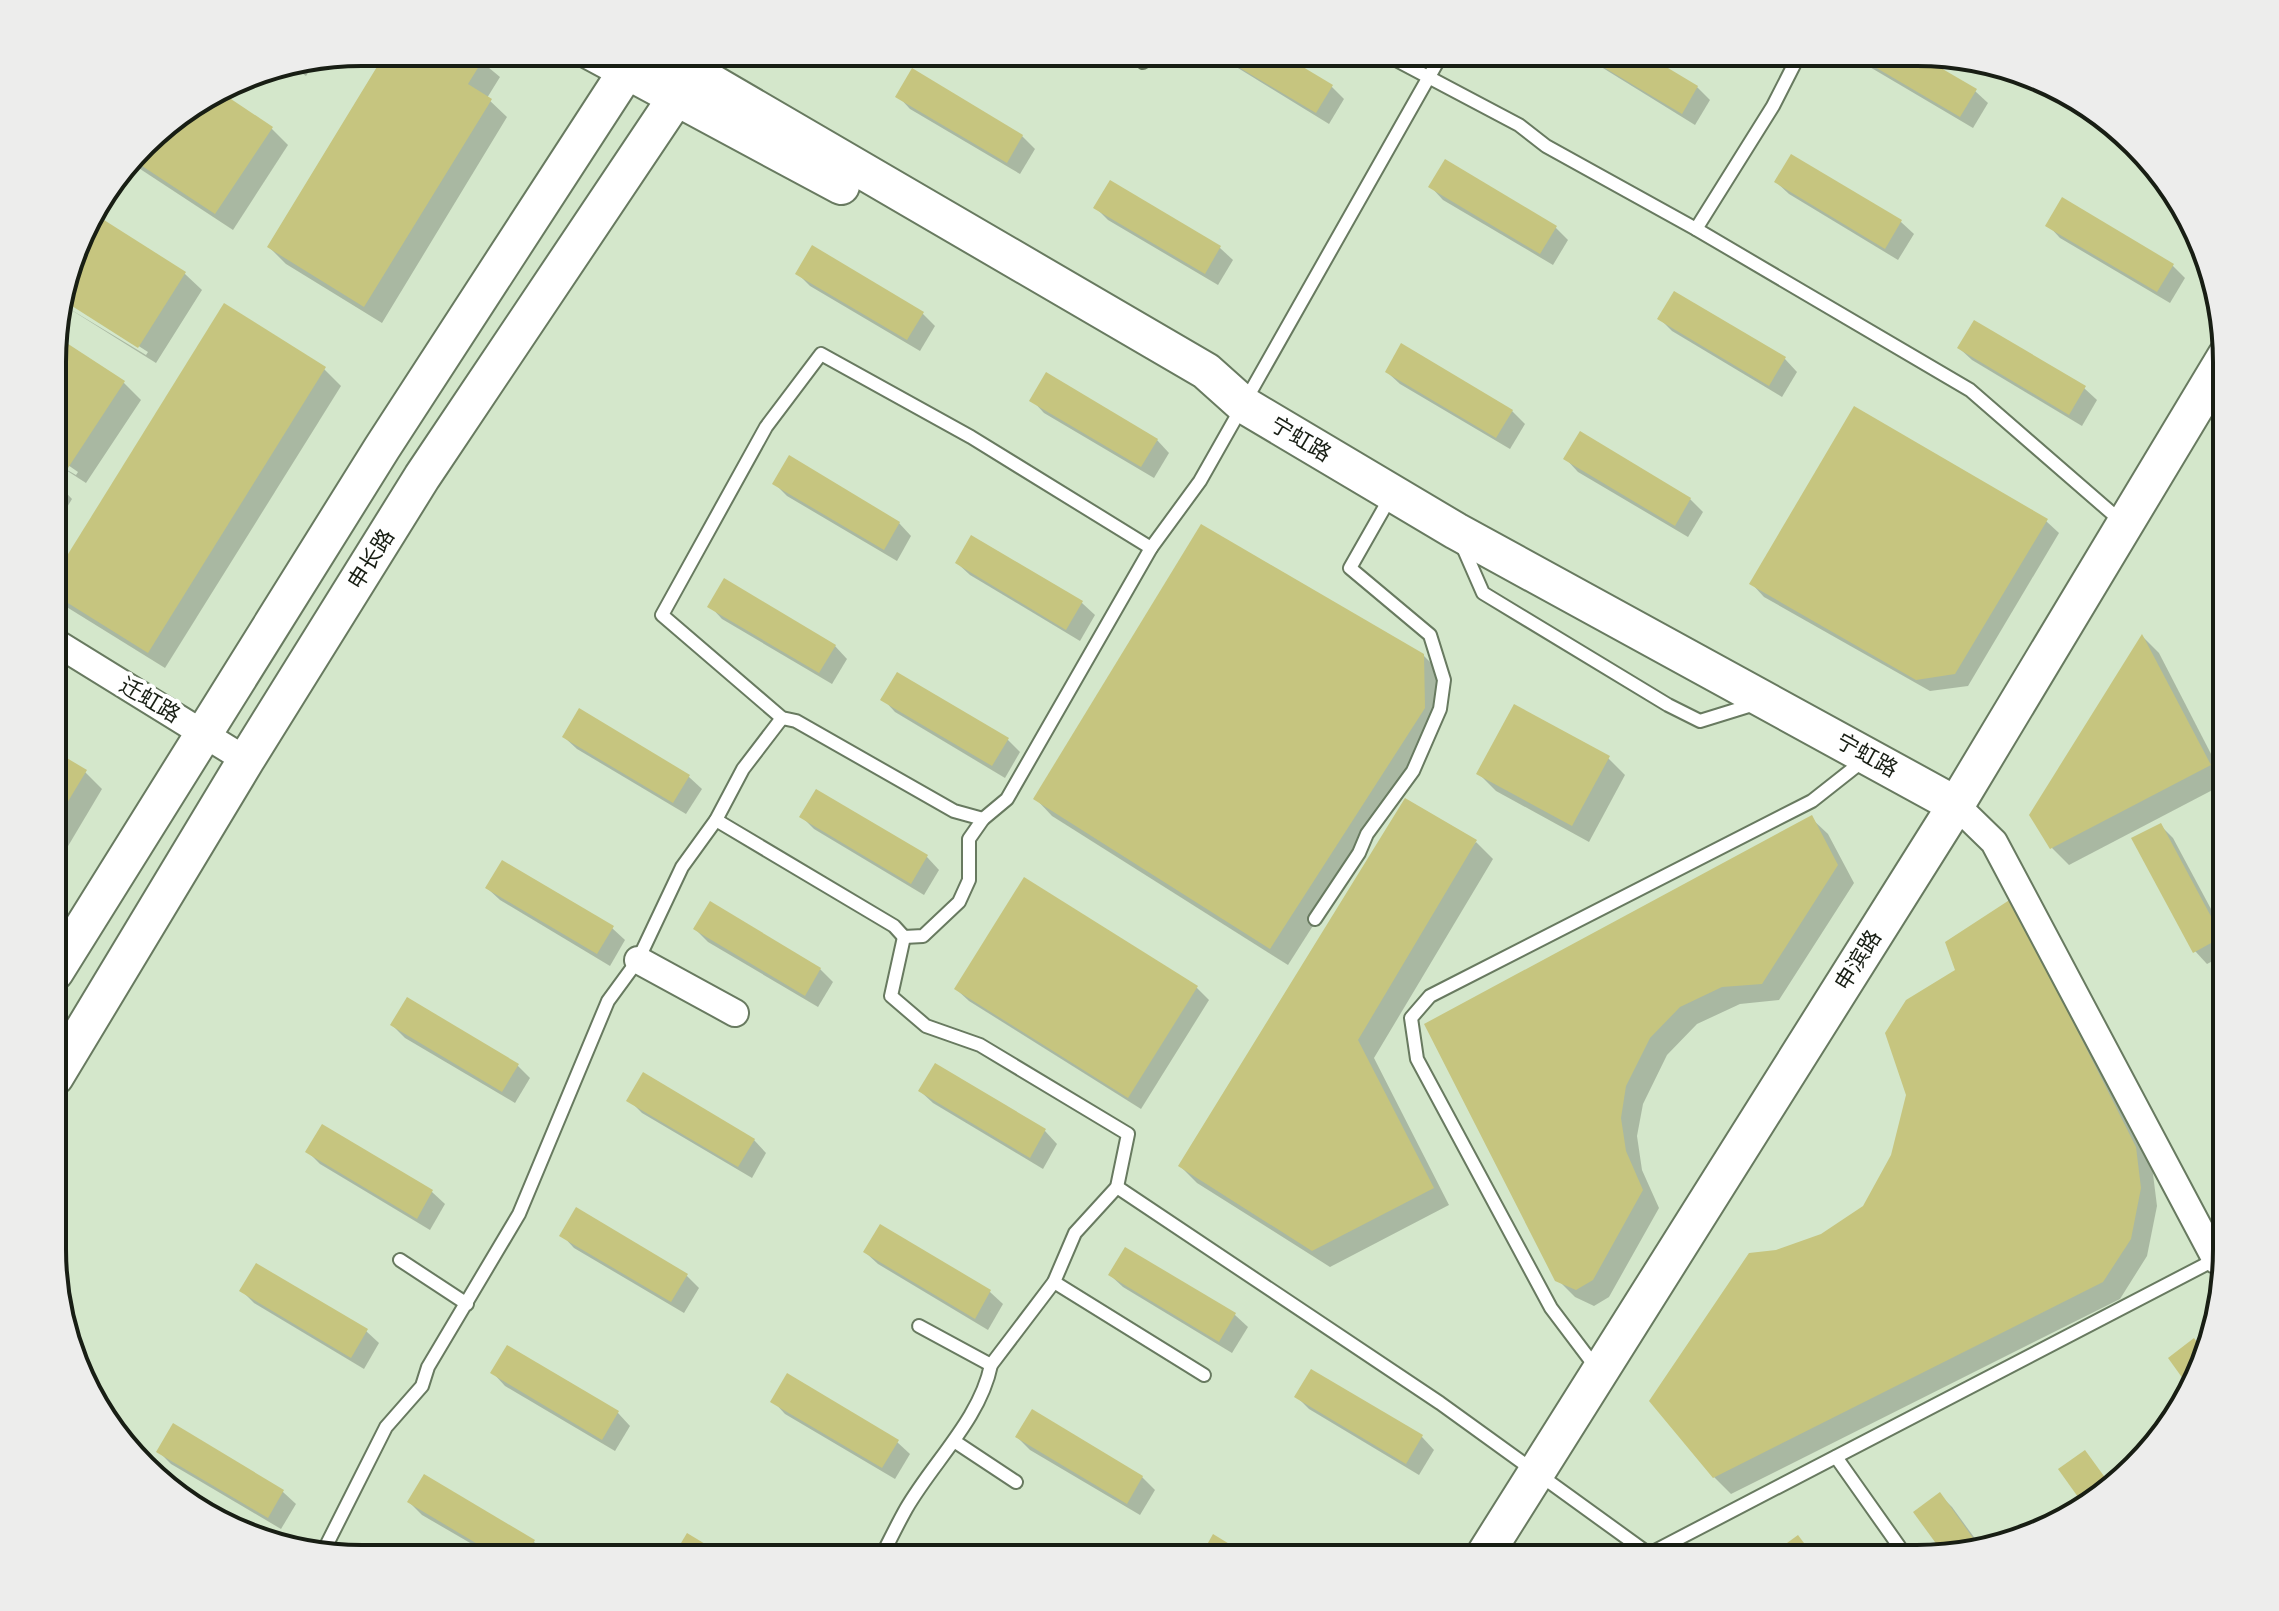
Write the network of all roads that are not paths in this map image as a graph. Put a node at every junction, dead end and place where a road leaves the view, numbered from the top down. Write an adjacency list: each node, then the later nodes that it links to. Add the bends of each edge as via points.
1 (629, 66): 18 (main road)
2 (652, 66): 6 (main road, 宁虹路)
3 (1404, 66): 7 (lane)
4 (1436, 66): 7 (lane)
5 (1793, 66): 8 (lane)
6 (691, 74): 10 (main road, 宁虹路, via 1206,371); 20 (main road, 申长路, via 422,477)
7 (1428, 80): 8 (lane, via 1519,125 1546,146); 10 (lane)
8 (1696, 229): 12 (lane, via 1970,390)
9 (2213, 378): 12 (main road, 申滨路)
10 (1244, 405): 11 (main road, 宁虹路); 14 (lane, via 1200,481)
11 (1393, 494): 13 (main road, 宁虹路); 24 (lane, via 1350,568 1430,635 1444,680 1440,709 1413,771)
12 (2126, 526): 21 (main road, 申滨路)
13 (1456, 531): 16 (main road, 宁虹路); 16 (lane, via 1483,593 1668,705 1700,721)
14 (1151, 548): 17 (lane, via 971,437 821,354 766,427 662,615); 22 (lane, via 1007,799)
15 (66, 649): 18 (street, 迁虹路)
16 (1765, 701): 19 (main road, 宁虹路)
17 (782, 718): 22 (lane, via 796,721 954,811); 23 (lane, via 743,769)
18 (204, 733): 20 (street, 迁虹路); 26 (main road)
19 (1869, 756): 21 (main road, 宁虹路); 38 (lane, via 1812,801 1430,996 1411,1018 1417,1059 1551,1308)
20 (246, 760): 29 (main road, 申长路)
21 (1956, 805): 31 (street, via 1994,842); 38 (main road, 申滨路)
22 (983, 819): 25 (lane, via 969,839 969,880 959,902 923,936)
23 (716, 820): 25 (lane, via 894,926); 27 (lane, via 682,867)
24 (1315, 919)
25 (904, 937): 30 (lane, via 891,996 926,1026 980,1045 1128,1134)
26 (66, 954)
27 (638, 960): 28 (street); 35 (lane, via 608,1001 519,1214)
28 (735, 1013)
29 (66, 1059)
30 (1117, 1187): 34 (lane, via 1075,1233); 42 (lane)
31 (2213, 1242)
32 (400, 1260): 35 (lane)
33 (2212, 1261): 41 (lane)
34 (1054, 1282): 37 (lane); 39 (lane)
35 (467, 1304): 44 (lane, via 422,1386 386,1427)
36 (919, 1326): 37 (lane)
37 (991, 1365): 40 (lane, via 988,1381)
38 (1599, 1372): 42 (main road, 申滨路)
39 (1204, 1375)
40 (954, 1441): 43 (lane); 45 (lane)
41 (1836, 1457): 48 (lane); 49 (lane)
42 (1536, 1473): 46 (main road, 申滨路); 47 (lane)
43 (1016, 1482)
44 (328, 1543)
45 (887, 1545)
46 (1491, 1545)
47 (1636, 1545)
48 (1666, 1545)
49 (1898, 1545)

